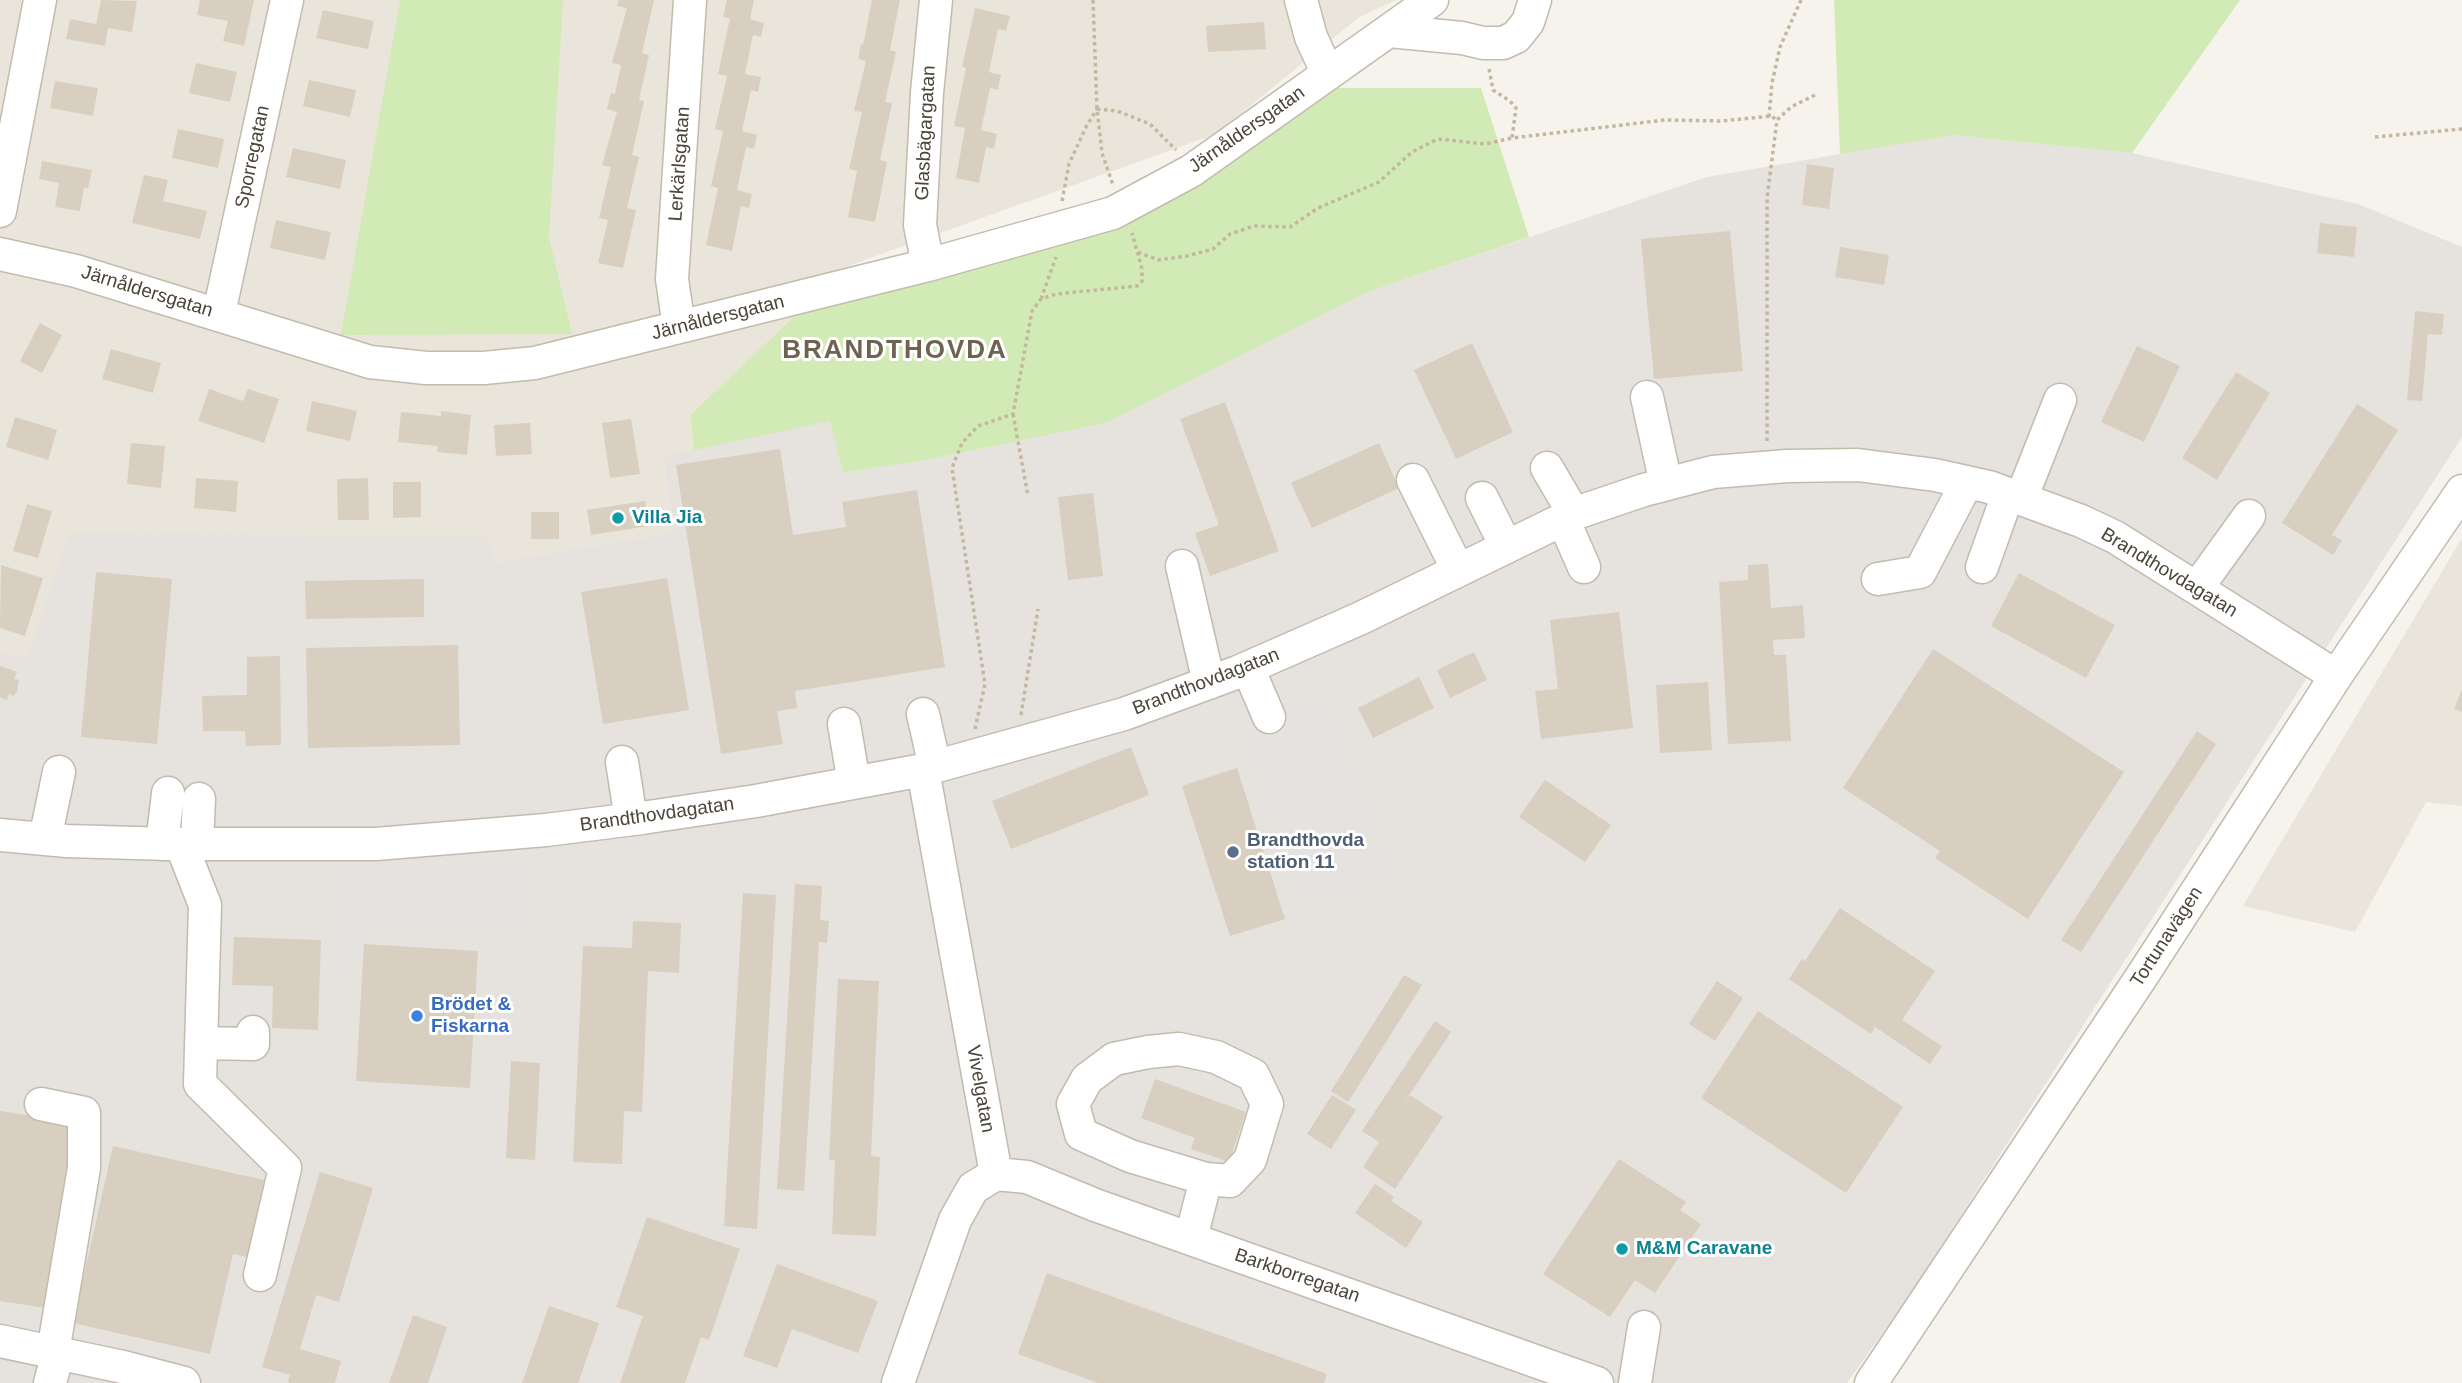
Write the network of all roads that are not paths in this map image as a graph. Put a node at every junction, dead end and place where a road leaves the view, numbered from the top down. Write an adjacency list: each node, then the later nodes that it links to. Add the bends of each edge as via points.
1 (40, 0): 10 (street)
2 (287, 0): 13 (street, Sporregatan)
3 (690, 0): 14 (street, Lerkärlsgatan, via 672,279)
4 (936, 0): 12 (street, Glasbägargatan, via 920,225)
5 (1301, 0): 9 (street)
6 (1432, 0): 8 (street, Järnåldersgatan)
7 (1535, 0): 8 (street, via 1528,22 1516,37 1503,43)
8 (1389, 31): 9 (street, Järnåldersgatan)
9 (1327, 72): 12 (street, Järnåldersgatan, via 1191,171 1113,213)
10 (0, 211)
11 (0, 254): 13 (street, Järnåldersgatan)
12 (928, 265): 14 (street, Järnåldersgatan)
13 (219, 313): 14 (street, Järnåldersgatan, via 370,362 426,368 535,363)
14 (679, 327)
15 (1647, 397): 20 (street)
16 (2060, 400): 22 (street)
17 (1547, 468): 24 (street)
18 (1413, 480): 30 (street)
19 (1967, 482): 20 (street, Brandthovdagatan, via 1858,465 1713,472); 22 (street, Brandthovdagatan); 31 (street, via 1920,572)
20 (1666, 484): 24 (street, Brandthovdagatan)
21 (2462, 491): 34 (street, Tortunavägen)
22 (2014, 497): 29 (street); 32 (street, Brandthovdagatan, via 2115,537)
23 (1482, 498): 26 (street)
24 (1569, 516): 26 (street, Brandthovdagatan); 28 (street)
25 (2249, 516): 32 (street)
26 (1506, 546): 30 (street, Brandthovdagatan)
27 (1182, 566): 35 (street)
28 (1584, 568)
29 (1982, 568)
30 (1458, 570): 33 (street, Brandthovdagatan)
31 (1878, 579)
32 (2197, 587): 34 (street, Brandthovdagatan)
33 (1248, 668): 35 (street, Brandthovdagatan); 37 (street)
34 (2336, 676): 64 (street, Tortunavägen)
35 (1209, 683): 40 (street, Brandthovdagatan, via 1124,714)
36 (923, 714): 40 (street, Vivelgatan)
37 (1269, 717)
38 (844, 724): 42 (street)
39 (622, 762): 45 (street)
40 (929, 769): 42 (street, Brandthovdagatan); 52 (street, Vivelgatan)
41 (59, 772): 47 (street)
42 (854, 783): 45 (street, Brandthovdagatan)
43 (168, 793): 48 (street)
44 (199, 799): 48 (street)
45 (631, 819): 48 (street, Brandthovdagatan, via 376,844)
46 (0, 835): 47 (street, Brandthovdagatan)
47 (45, 839): 48 (street, Brandthovdagatan)
48 (180, 844): 50 (street, via 205,905)
49 (253, 1031): 50 (street, via 253,1044)
50 (201, 1043): 55 (street, via 200,1084 285,1168)
51 (41, 1104): 58 (street, via 84,1113 84,1168)
52 (996, 1174): 54 (street, Barkborregatan, via 1027,1177); 61 (street, via 972,1188 954,1220)
53 (1206, 1179): 53 (street, via 1130,1156 1081,1134 1073,1104 1087,1079 1114,1059 1179,1049 1216,1057 1253,1075 1267,1104 1250,1160 1230,1181); 54 (street)
54 (1191, 1238): 62 (street, Barkborregatan)
55 (260, 1275)
56 (1644, 1327): 63 (street)
57 (0, 1341): 58 (street)
58 (55, 1352): 59 (street); 60 (street)
59 (50, 1383)
60 (184, 1383)
61 (898, 1383)
62 (1597, 1383)
63 (1635, 1383)
64 (1871, 1383)

